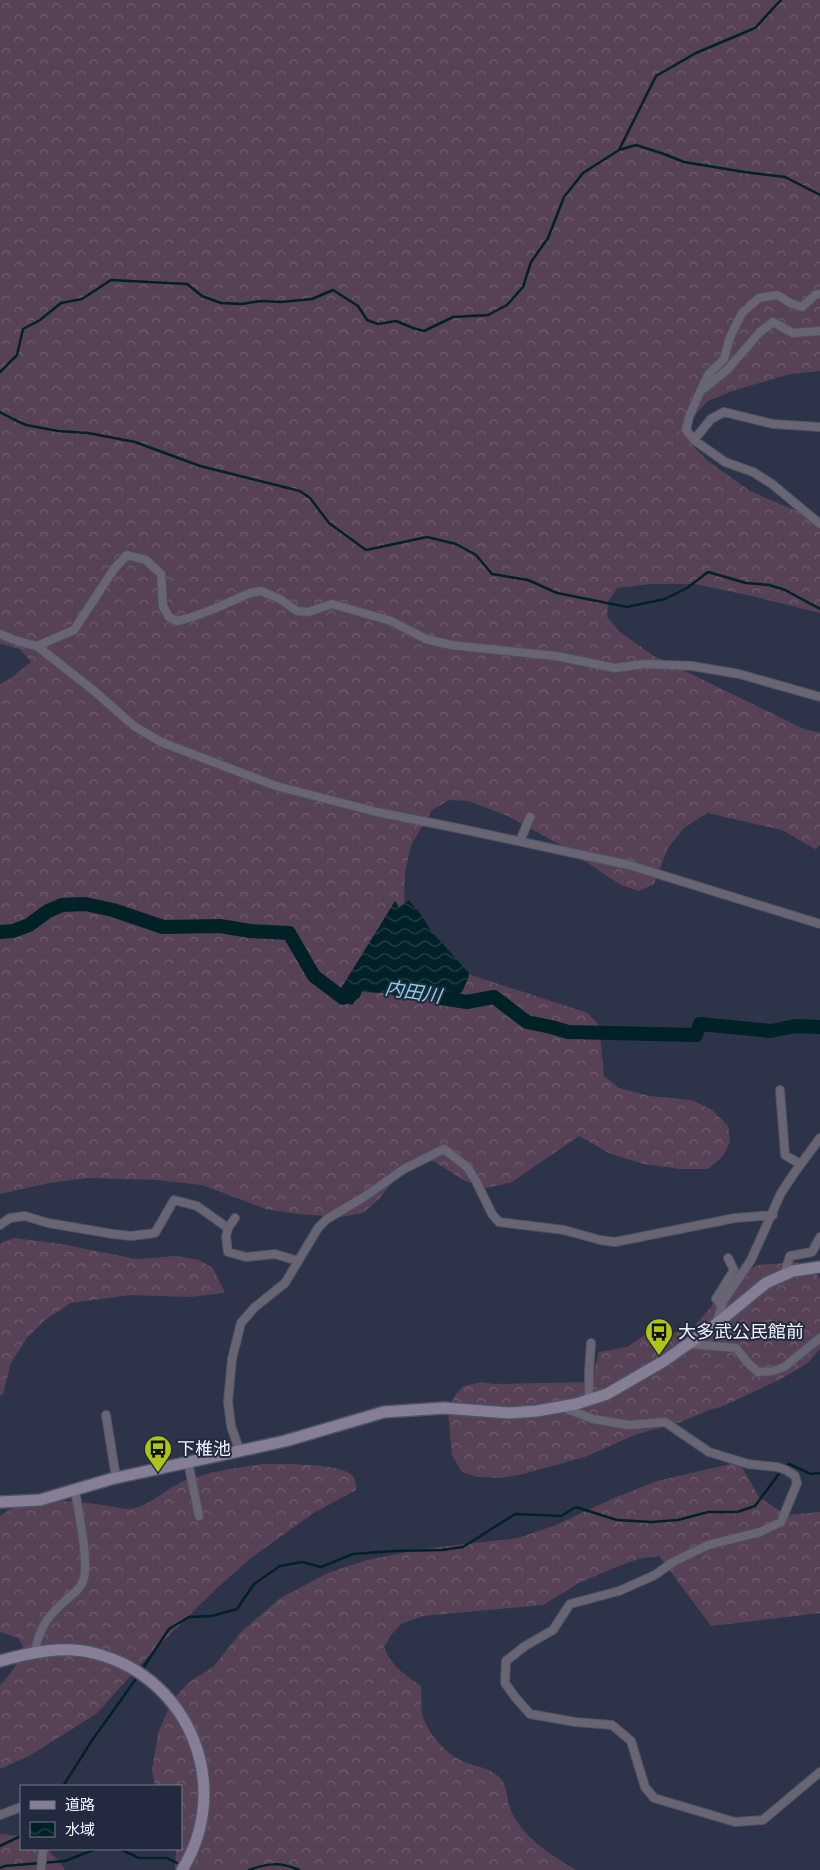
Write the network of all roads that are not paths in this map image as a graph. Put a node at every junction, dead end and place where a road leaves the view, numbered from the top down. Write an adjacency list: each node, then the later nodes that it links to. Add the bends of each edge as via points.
1 (820, 294): 3 (street, via 802,307 777,295 759,298 742,313 724,359 708,375)
2 (820, 331): 3 (street, via 793,333 774,322 760,332 727,370)
3 (700, 392): 5 (street, via 686,430)
4 (820, 426): 5 (street, via 773,424 724,412 711,418)
5 (694, 440): 6 (street, via 725,462 753,472 772,484)
6 (820, 524)
7 (0, 634): 8 (street)
8 (36, 646): 9 (street, via 74,630 114,569 127,555 146,560 161,574 163,606 169,617 177,621 261,591 297,611 308,612 332,604 391,621 426,639 451,645 556,656 615,668 645,664 692,666 738,674); 11 (street, via 134,726 161,742 276,786)
9 (820, 697)
10 (530, 817): 11 (street)
11 (520, 841): 12 (street, via 629,865)
12 (820, 924)
13 (780, 1090): 15 (street, via 785,1155)
14 (820, 1138): 15 (street)
15 (800, 1164): 16 (street)
16 (772, 1215): 22 (street, via 734,1218 615,1242 564,1230 499,1222 467,1167 444,1149 404,1169 327,1219); 25 (street, via 751,1260)
17 (235, 1218): 19 (street)
18 (0, 1225): 19 (street, via 10,1218 25,1216 113,1234 155,1233 174,1200 196,1206)
19 (228, 1228): 22 (street, via 228,1252 246,1257 275,1254)
20 (820, 1237): 24 (street, via 812,1252 790,1256)
21 (728, 1258): 25 (street, via 734,1270 716,1299)
22 (298, 1261): 33 (street, via 285,1283 241,1323 232,1359 228,1402 231,1426)
23 (820, 1267): 24 (street)
24 (784, 1275): 26 (street, via 766,1283)
25 (722, 1306): 26 (street)
26 (715, 1325): 29 (street)
27 (820, 1338): 29 (street, via 784,1367 758,1372 736,1348)
28 (591, 1343): 30 (street)
29 (689, 1344): 30 (street, via 636,1378)
30 (589, 1400): 31 (street)
31 (561, 1407): 33 (street, via 509,1413 444,1408 384,1412); 41 (street, via 593,1419 629,1425 665,1422 709,1452 748,1464 778,1467 795,1476 797,1483 781,1522 760,1532 708,1545 655,1575 619,1590 570,1604 553,1630 506,1661 505,1683 514,1697 530,1714 612,1725 631,1740 645,1787 654,1798 735,1822 762,1820)
32 (106, 1415): 35 (street)
33 (240, 1452): 34 (street)
34 (188, 1462): 35 (street); 38 (street)
35 (116, 1478): 36 (street)
36 (75, 1490): 37 (street, via 40,1500); 39 (street, via 87,1567 80,1587 51,1614 38,1634)
37 (0, 1502)
38 (199, 1516)
39 (35, 1651): 40 (street); 46 (street, via 75,1650 116,1660 142,1674 183,1718 203,1769 204,1806 200,1832)
40 (0, 1661)
41 (820, 1772)
42 (20, 1806): 43 (street)
43 (0, 1815)
44 (43, 1850): 45 (street)
45 (42, 1869)
46 (182, 1870)

